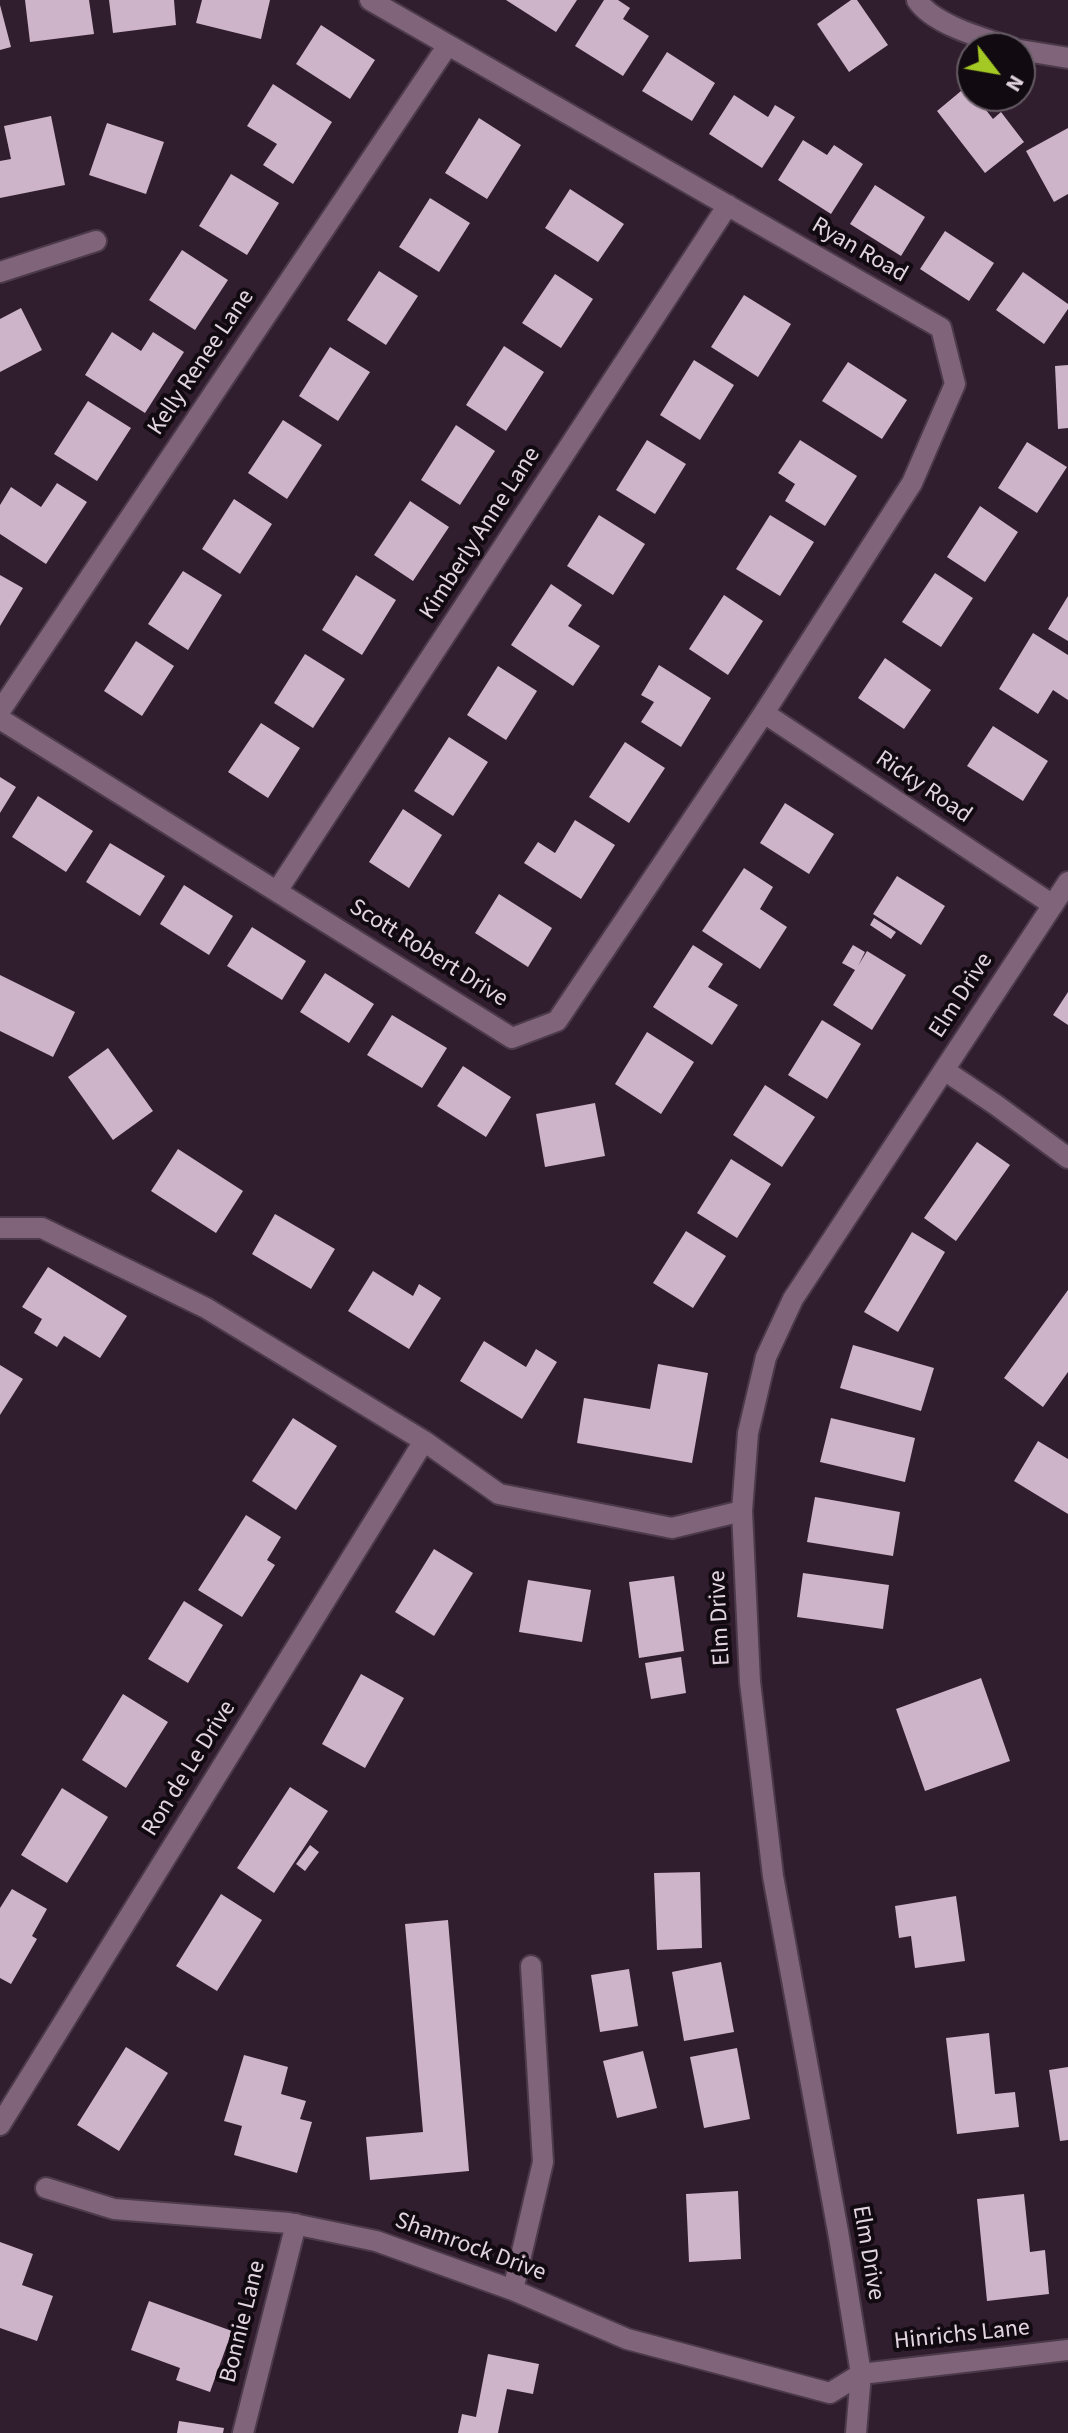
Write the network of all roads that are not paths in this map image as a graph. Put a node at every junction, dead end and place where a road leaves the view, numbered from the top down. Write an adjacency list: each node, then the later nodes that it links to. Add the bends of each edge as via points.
1 (370, 0): 4 (street, Ryan Road)
2 (917, 0): 3 (street, via 922,8)
3 (970, 32)
4 (448, 45): 7 (street, Ryan Road); 10 (street, Kelly Renee Lane)
5 (1036, 53): 6 (street)
6 (1068, 58)
7 (728, 205): 11 (street, Ryan Road, via 941,328 955,384 912,483); 14 (street, Kimberly Anne Lane)
8 (96, 241): 9 (street)
9 (0, 272)
10 (0, 711)
11 (764, 713): 14 (street, Scott Robert Drive, via 557,1021 512,1038); 15 (street, Ricky Road)
12 (0, 719): 14 (street, Scott Robert Drive)
13 (1068, 882): 15 (street, Elm Drive)
14 (277, 891)
15 (1053, 905): 16 (street, Elm Drive)
16 (944, 1070): 17 (street); 20 (street, Elm Drive, via 793,1299 766,1357 748,1433)
17 (1068, 1158)
18 (0, 1228): 19 (street, via 42,1228 206,1308)
19 (424, 1441): 20 (street, via 499,1494 672,1528); 22 (street, Ron de Le Drive)
20 (742, 1511): 27 (street, Elm Drive, via 750,1682 773,1876)
21 (531, 1966): 25 (street, via 543,2162)
22 (0, 2125)
23 (46, 2188): 24 (street, Shamrock Drive, via 114,2209)
24 (296, 2224): 25 (street, Shamrock Drive, via 376,2241); 28 (street, Bonnie Lane)
25 (513, 2290): 27 (street, Shamrock Drive, via 627,2339 830,2393)
26 (1068, 2350): 27 (street, Hinrichs Lane)
27 (861, 2374): 29 (street, Elm Drive)
28 (243, 2433)
29 (856, 2433)

